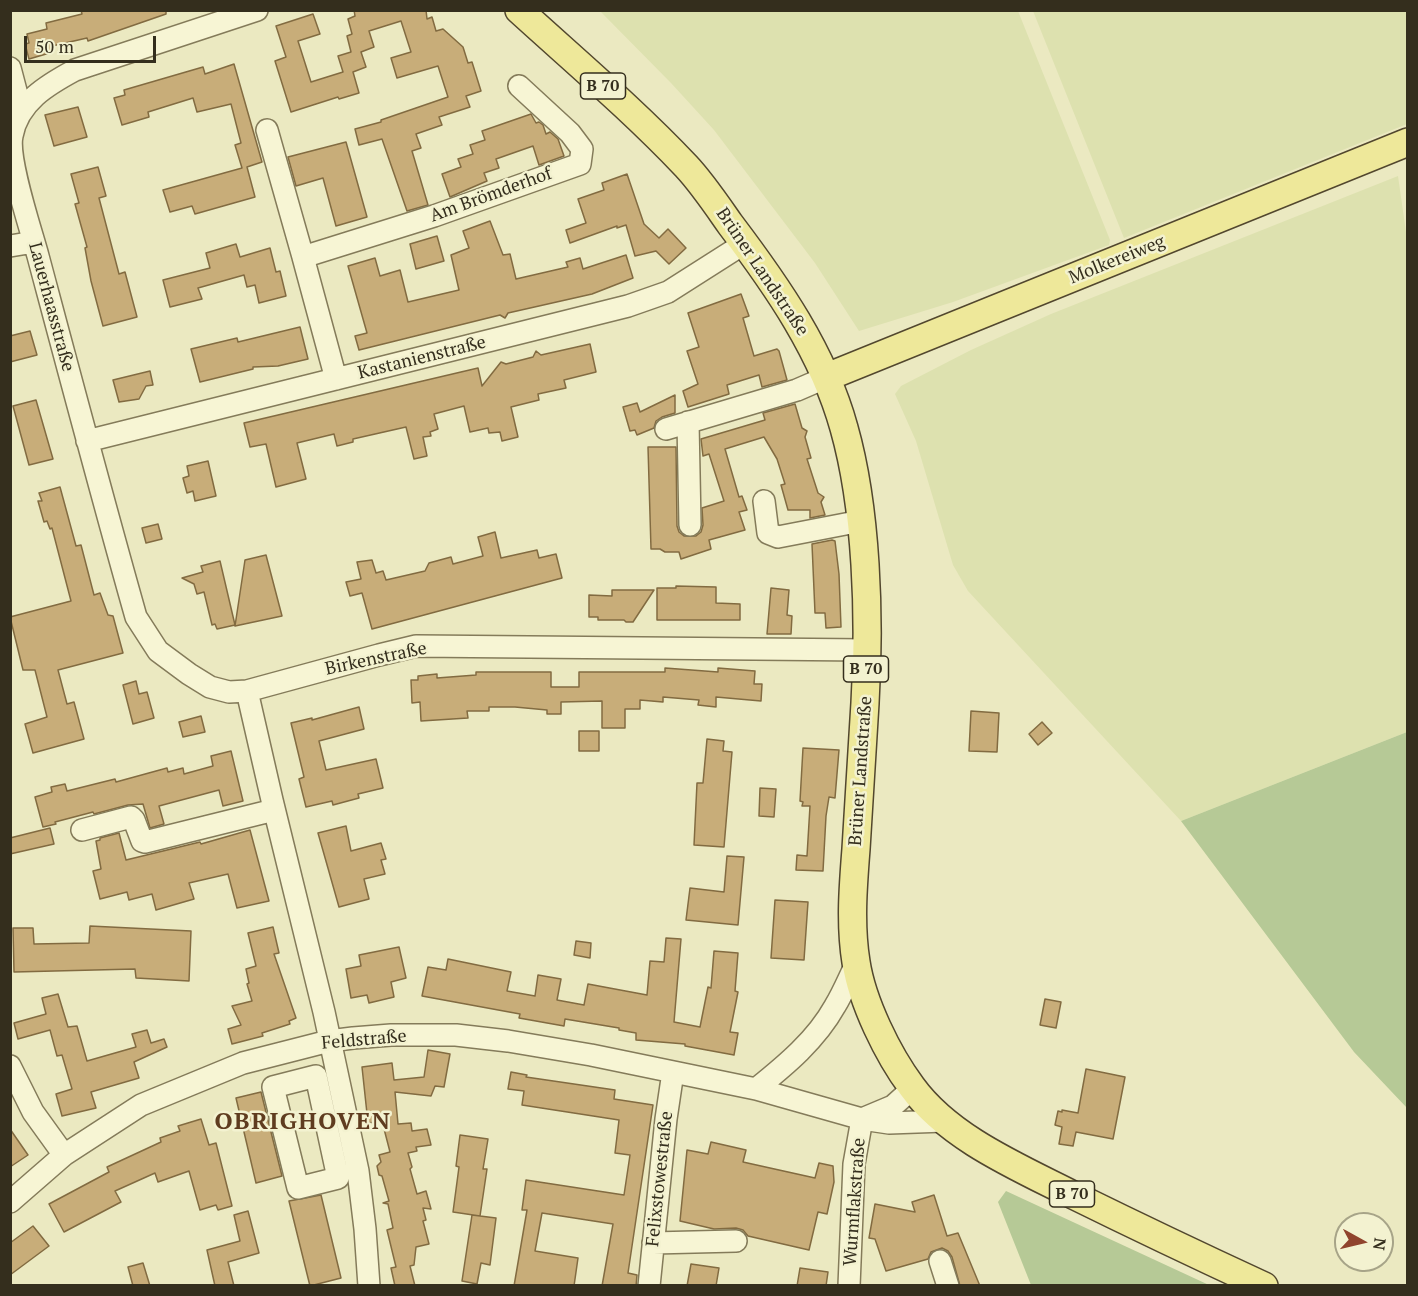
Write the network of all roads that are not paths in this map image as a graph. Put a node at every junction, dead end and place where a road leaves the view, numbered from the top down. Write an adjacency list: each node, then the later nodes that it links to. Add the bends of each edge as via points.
1 (257, 10): 5 (street, Lauerhaasstraße, via 75,70)
2 (519, 10): 10 (main road, Brüner Landstraße / B 70, via 685,165)
3 (10, 68): 5 (street)
4 (519, 86): 11 (street, Am Brömderhof, via 570,133 582,149 580,164)
5 (17, 108): 8 (street, Lauerhaasstraße, via 11,140)
6 (267, 130): 11 (street)
7 (1407, 142): 12 (main road, Molkereiweg)
8 (34, 242): 9 (street); 16 (street, Lauerhaasstraße)
9 (10, 246)
10 (737, 248): 12 (main road, Brüner Landstraße / B 70, via 794,313); 13 (street, Kastanienstraße, via 668,292 628,306)
11 (303, 257): 13 (street)
12 (826, 377): 14 (street, via 797,390); 18 (main road, Brüner Landstraße / B 70, via 844,428)
13 (336, 379): 16 (street, Kastanienstraße)
14 (688, 422): 15 (street); 19 (street)
15 (666, 429)
16 (87, 441): 21 (street, Lauerhaasstraße, via 136,617 146,634 158,651 210,687)
17 (764, 501): 18 (street, via 768,532 778,537)
18 (861, 521): 20 (main road, Brüner Landstraße / B 70)
19 (690, 525)
20 (867, 650): 21 (street, Birkenstraße, via 416,646); 24 (main road, Brüner Landstraße / B 70, via 852,910)
21 (247, 691): 22 (street)
22 (274, 810): 23 (street, via 145,842 131,817); 25 (street)
23 (82, 830)
24 (856, 964): 29 (main road, Brüner Landstraße / B 70, via 873,1021); 30 (street, via 819,1030 790,1062)
25 (329, 1041): 27 (street, Feldstraße, via 391,1035 456,1035); 33 (street, Feldstraße, via 243,1063 203,1078 141,1105); 38 (street, via 358,1171)
26 (10, 1066): 33 (street, via 33,1112)
27 (673, 1072): 30 (street, Feldstraße); 36 (street, Felixstowestraße)
28 (316, 1076): 28 (street, via 273,1087 298,1188 338,1178)
29 (913, 1088): 31 (street, via 892,1106); 32 (main road, Brüner Landstraße / B 70)
30 (756, 1089): 31 (street, Feldstraße)
31 (862, 1119): 32 (street, Feldstraße, via 889,1123); 40 (street, Wurmflakstraße, via 854,1164)
32 (945, 1121): 42 (main road, Brüner Landstraße / B 70, via 1007,1161 1154,1236)
33 (64, 1155): 34 (street, Feldstraße)
34 (10, 1202)
35 (736, 1241): 36 (street)
36 (653, 1243): 39 (street, Felixstowestraße)
37 (939, 1262): 41 (street)
38 (369, 1286)
39 (649, 1286)
40 (849, 1286)
41 (948, 1286)
42 (1264, 1286)

